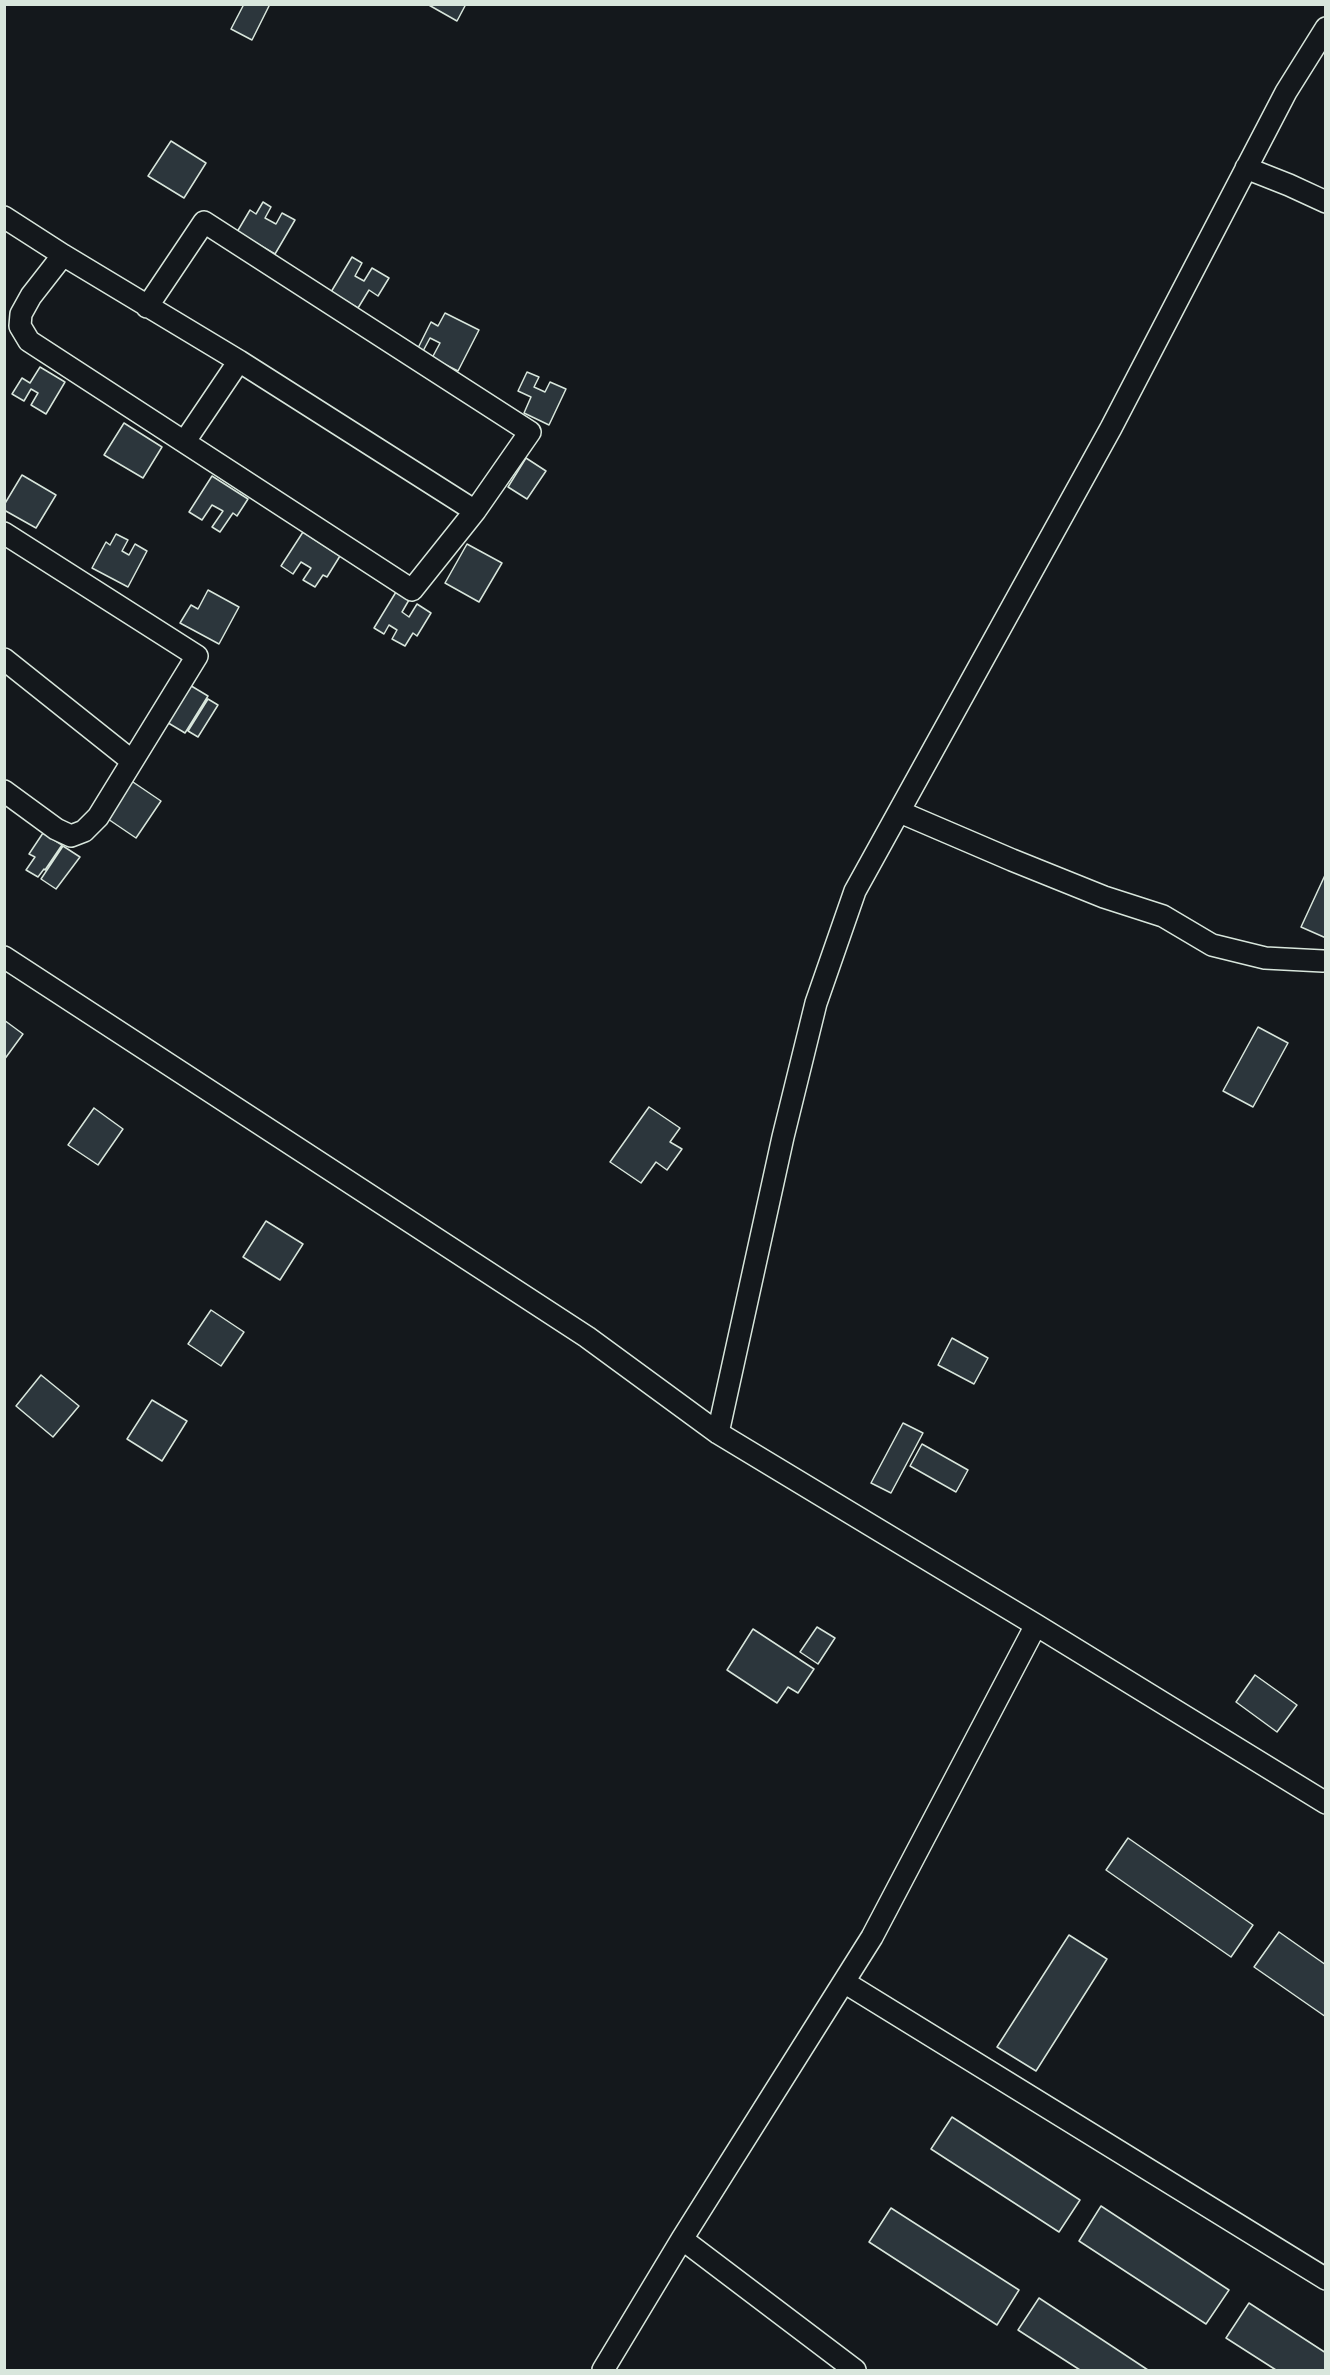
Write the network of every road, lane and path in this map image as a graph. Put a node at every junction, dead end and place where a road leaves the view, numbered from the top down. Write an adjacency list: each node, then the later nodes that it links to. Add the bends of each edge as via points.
1 (1326, 27): 2 (street)
2 (1246, 168): 3 (street); 14 (street, via 1111,428)
3 (1326, 202)
4 (4, 217): 5 (street)
5 (63, 255): 6 (street); 8 (street, via 21,314 20,326 29,341)
6 (147, 307): 7 (street); 9 (street, via 204,222 530,432)
7 (239, 361): 8 (street); 9 (street)
8 (186, 441): 9 (street, via 412,590)
9 (475, 511)
10 (4, 533): 12 (street, via 196,656)
11 (4, 659): 12 (street)
12 (132, 761): 13 (street, via 98,817 84,831 71,836)
13 (4, 791)
14 (900, 812): 16 (street, via 1104,897 1163,916 1212,945 1265,958); 17 (street, via 855,891 816,1003)
15 (4, 957): 17 (street, via 586,1337)
16 (1323, 961)
17 (718, 1433): 18 (street)
18 (1036, 1624): 19 (street); 20 (street, via 873,1937)
19 (1326, 1803)
20 (844, 1982): 21 (street); 22 (street)
21 (682, 2239): 23 (street); 24 (street)
22 (1326, 2278)
23 (603, 2370)
24 (855, 2370)

